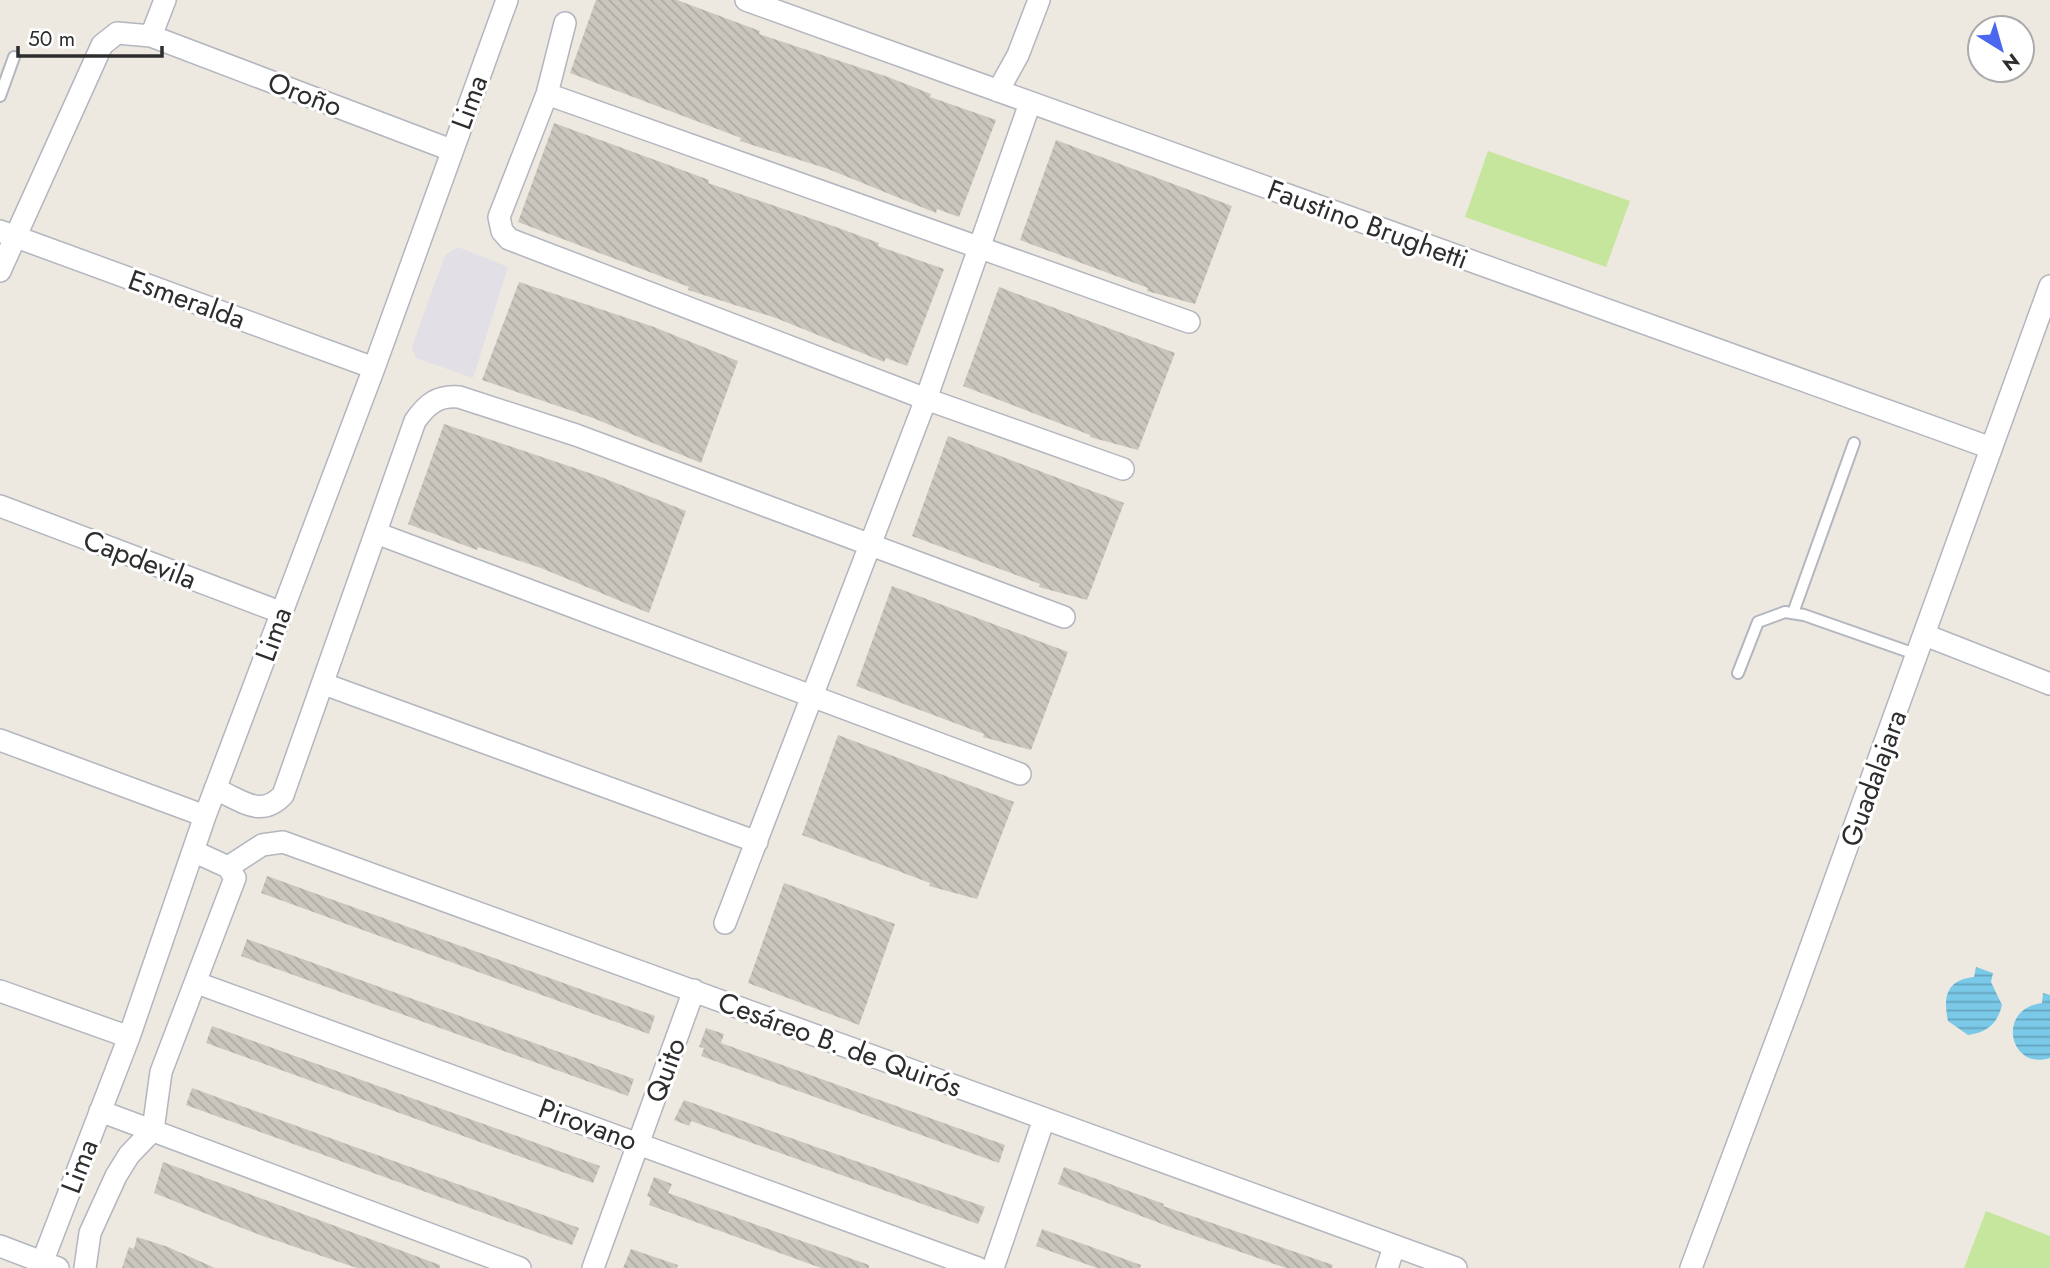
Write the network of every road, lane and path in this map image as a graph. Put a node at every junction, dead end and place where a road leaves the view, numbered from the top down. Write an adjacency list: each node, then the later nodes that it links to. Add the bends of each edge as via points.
1 (164, 0): 6 (street)
2 (507, 0): 12 (street, Lima)
3 (746, 0): 8 (street, Faustino Brughetti)
4 (1039, 0): 8 (street)
5 (565, 23): 9 (street)
6 (151, 36): 12 (street, Oroño); 13 (street, Oroño, via 117,33 102,45)
7 (14, 57): 10 (lane)
8 (998, 91): 11 (street, Faustino Brughetti)
9 (547, 94): 14 (street); 19 (street, via 499,217 509,239)
10 (0, 96)
11 (1030, 103): 14 (street); 21 (street, Faustino Brughetti)
12 (451, 150): 18 (street, Lima)
13 (7, 234): 15 (street); 18 (street, Esmeralda)
14 (979, 247): 17 (street); 19 (street)
15 (0, 271)
16 (2050, 286): 21 (street, Guadalajara)
17 (1189, 322)
18 (374, 368): 26 (street, Lima)
19 (926, 399): 22 (street); 25 (street)
20 (1854, 443): 27 (lane)
21 (1991, 448): 29 (street, Guadalajara)
22 (1123, 468)
23 (0, 506): 26 (street, Capdevila)
24 (376, 533): 25 (street, via 415,421 425,406 443,396 459,397 576,435); 31 (street); 33 (street)
25 (870, 545): 28 (street); 33 (street)
26 (280, 612): 36 (street, Lima)
27 (1793, 613): 29 (lane); 30 (lane, via 1758,622)
28 (1064, 617)
29 (1922, 645): 32 (street); 60 (street, Guadalajara)
30 (1738, 673)
31 (324, 684): 36 (street, via 284,795 272,807 261,808); 38 (street)
32 (2050, 684)
33 (812, 696): 35 (street); 38 (street)
34 (0, 740): 37 (street)
35 (1020, 774)
36 (215, 789): 37 (street, Lima)
37 (205, 816): 39 (street, Lima)
38 (757, 842): 41 (street)
39 (193, 850): 40 (street); 45 (street, Lima)
40 (228, 867): 42 (street, via 235,878); 44 (street, Cesáreo B. de Quirós, via 261,845 283,842)
41 (725, 923)
42 (197, 983): 48 (street, via 161,1072); 49 (street, Pirovano)
43 (0, 990): 45 (street)
44 (694, 990): 47 (street, Cesáreo B. de Quirós); 49 (street, Quito)
45 (129, 1037): 46 (street, Lima)
46 (100, 1111): 48 (street); 52 (street, Lima)
47 (1044, 1119): 51 (street, Cesáreo B. de Quirós); 57 (street)
48 (153, 1130): 53 (street, via 116,1177 90,1233); 54 (street)
49 (640, 1142): 55 (street, Quito); 56 (street, Pirovano)
50 (0, 1246): 52 (street)
51 (1394, 1247): 58 (street); 59 (street, Cesáreo B. de Quirós)
52 (47, 1266)
53 (85, 1268)
54 (520, 1268)
55 (593, 1268)
56 (978, 1268)
57 (993, 1268)
58 (1387, 1268)
59 (1456, 1268)
60 (1691, 1268)

